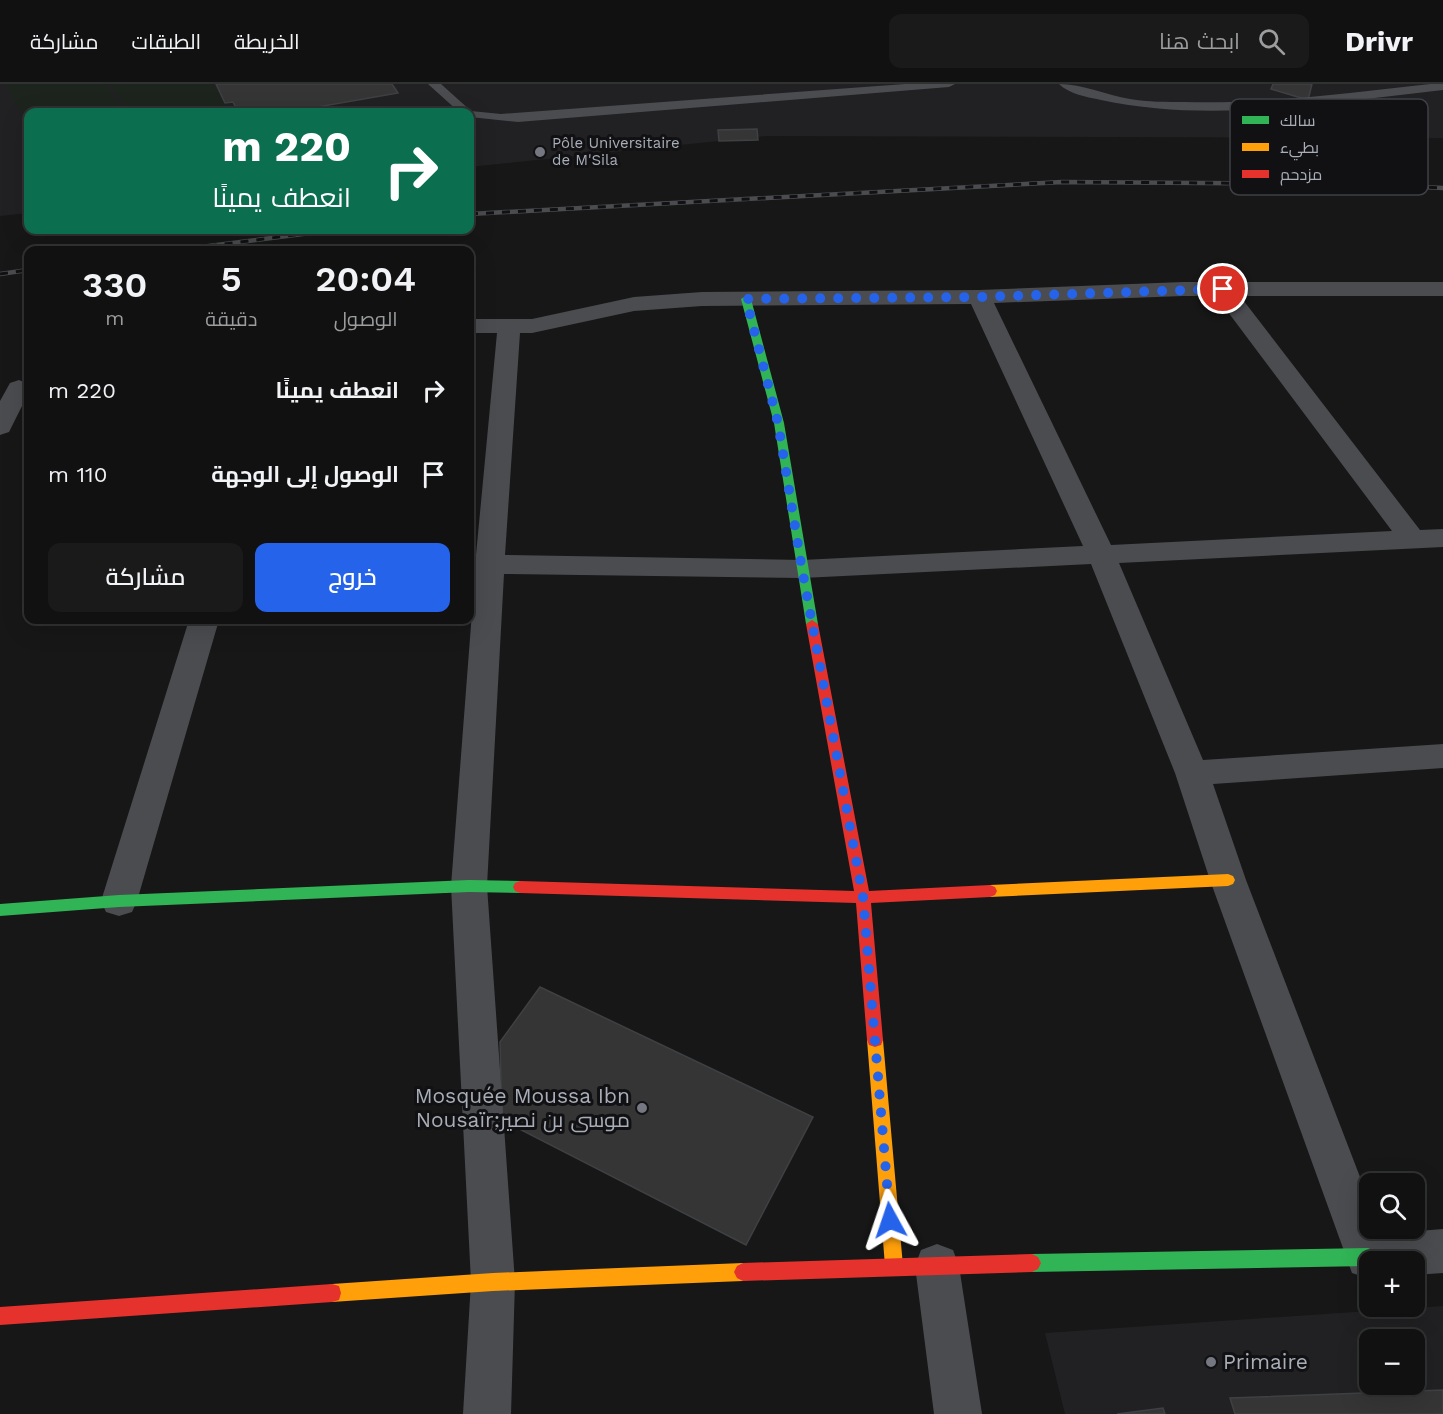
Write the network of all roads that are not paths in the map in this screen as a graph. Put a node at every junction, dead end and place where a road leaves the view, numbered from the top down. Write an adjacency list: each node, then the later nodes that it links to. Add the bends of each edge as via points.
1 (434, 84): 7 (lane)
2 (950, 84): 8 (lane, via 518,118)
3 (1065, 84): 6 (lane, via 1085,93 1132,103)
4 (1443, 86): 5 (lane)
5 (1330, 99)
6 (1230, 106)
7 (462, 108)
8 (474, 114)
9 (1223, 289): 10 (street); 11 (street); 18 (street)
10 (1443, 289)
11 (979, 297): 12 (street); 19 (street)
12 (746, 299): 14 (street, via 634,304 559,322); 21 (street, via 778,423)
13 (474, 326): 14 (street)
14 (509, 327): 20 (street)
15 (16, 388): 16 (street)
16 (0, 427)
17 (1443, 538): 18 (street)
18 (1413, 540): 19 (street)
19 (1101, 555): 21 (street); 24 (street)
20 (480, 564): 21 (street); 26 (street)
21 (802, 569): 27 (street)
22 (203, 624): 28 (street)
23 (1443, 756): 24 (street)
24 (1192, 773): 25 (street)
25 (1228, 880): 27 (street); 30 (street)
26 (469, 886): 27 (street); 28 (street); 35 (street)
27 (863, 897): 34 (street)
28 (119, 901): 29 (street)
29 (0, 910)
30 (1366, 1251)
31 (1443, 1251): 32 (street)
32 (1425, 1252)
33 (1359, 1257): 34 (street)
34 (916, 1266): 35 (street); 38 (street)
35 (493, 1282): 36 (street); 37 (street)
36 (0, 1316)
37 (487, 1414)
38 (958, 1414)

